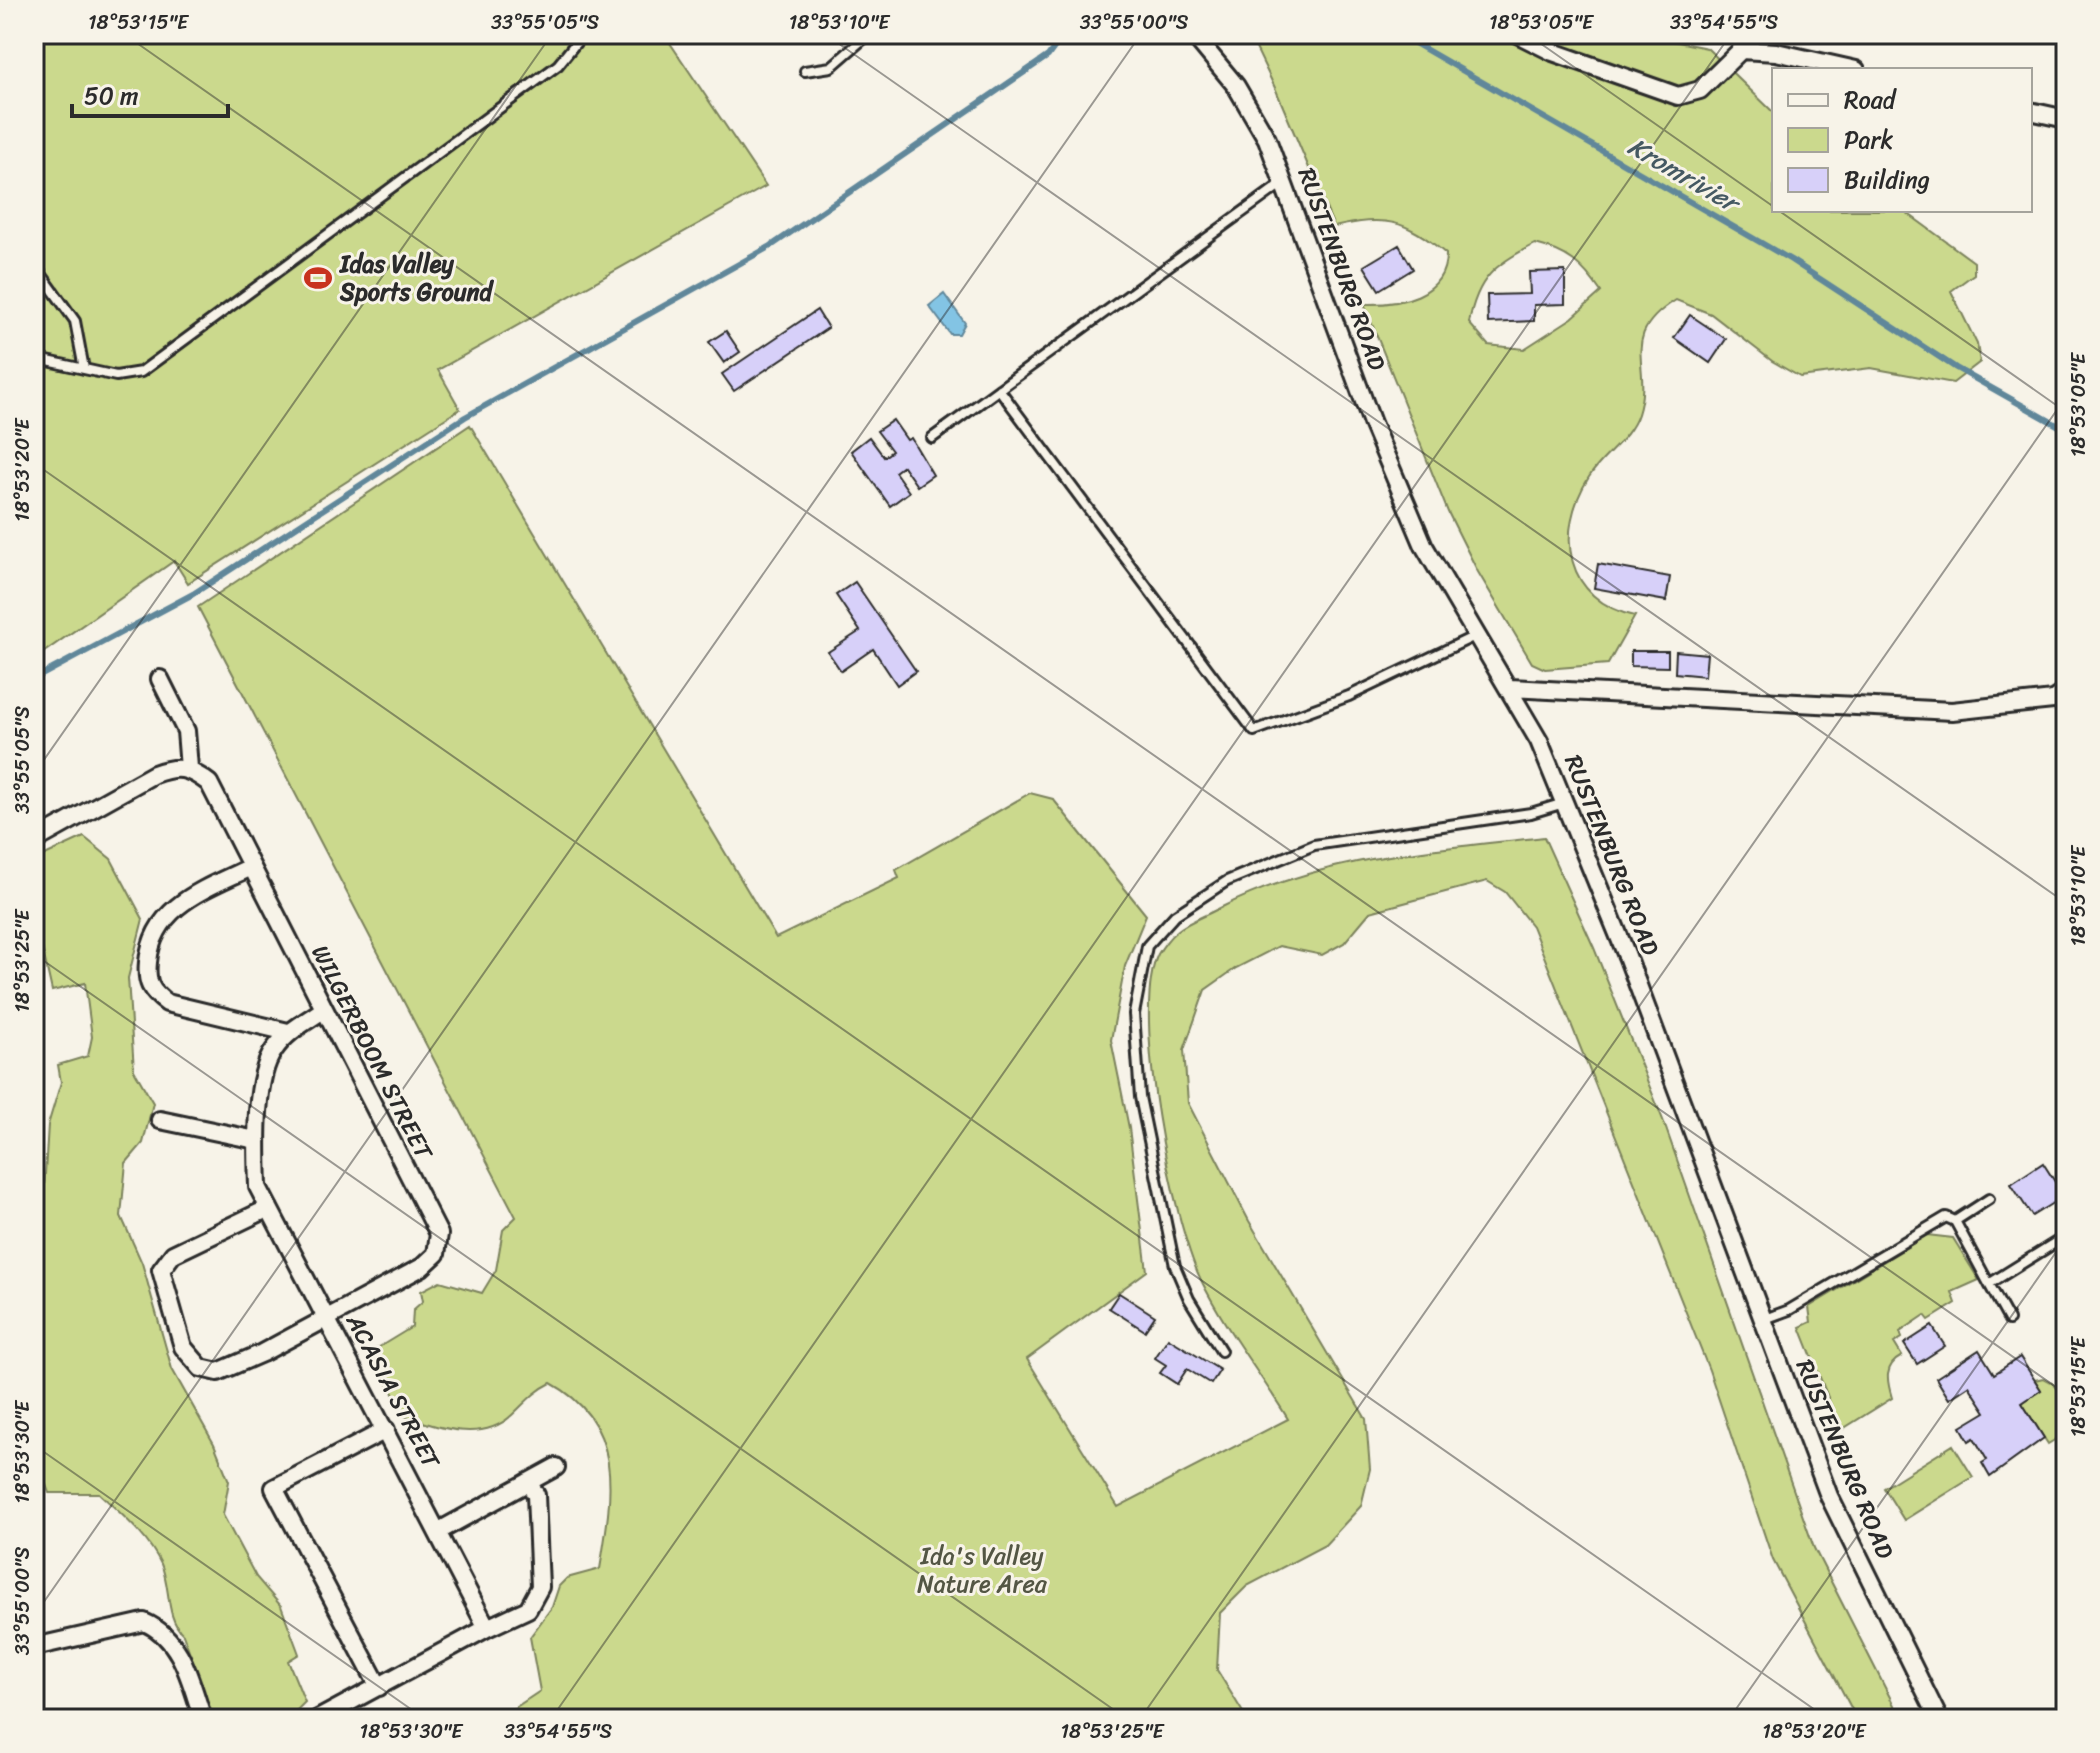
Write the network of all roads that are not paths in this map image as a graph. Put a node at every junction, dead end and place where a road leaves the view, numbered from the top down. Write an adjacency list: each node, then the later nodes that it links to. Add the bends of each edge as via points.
1 (583, 34): 12 (lane, via 558,65 141,372 116,376)
2 (869, 34): 6 (lane, via 831,67)
3 (1193, 34): 9 (street, RUSTENBURG ROAD, via 1236,86)
4 (1517, 34): 5 (street, via 1678,96 1700,90 1741,50)
5 (1847, 68)
6 (805, 71)
7 (2032, 111): 8 (street)
8 (2066, 119)
9 (1285, 181): 13 (lane); 15 (street, RUSTENBURG ROAD, via 1372,423 1424,546)
10 (34, 264): 12 (lane, via 75,321)
11 (34, 358): 12 (lane)
12 (84, 369)
13 (999, 389): 14 (lane); 15 (lane, via 1254,731 1349,696)
14 (932, 438)
15 (1475, 636): 17 (street, RUSTENBURG ROAD)
16 (160, 679): 19 (street, via 186,731)
17 (1510, 688): 18 (street, via 1952,711 2053,700); 20 (street, RUSTENBURG ROAD)
18 (2066, 691)
19 (189, 768): 21 (street, via 154,774); 22 (street, WILGERBOOM STREET, via 209,783)
20 (1565, 802): 33 (street, RUSTENBURG ROAD, via 1704,1155); 35 (lane, via 1531,813 1314,845 1227,881 1175,915 1147,946 1134,1014 1140,1097 1175,1266)
21 (34, 841)
22 (251, 867): 23 (street, WILGERBOOM STREET); 24 (street, via 173,907 160,922 149,950 147,978 153,993 167,1003)
23 (323, 1010): 24 (street, ACASIA STREET); 32 (street, WILGERBOOM STREET, via 439,1234 436,1254 422,1267)
24 (288, 1032): 26 (street, ACASIA STREET, via 271,1052)
25 (160, 1120): 26 (street)
26 (256, 1140): 28 (street, ACASIA STREET, via 258,1187)
27 (1989, 1199): 29 (lane)
28 (269, 1208): 32 (street, ACASIA STREET); 32 (street, WILGERBOOM STREET, via 173,1254 161,1270 183,1347 201,1368 218,1372)
29 (1955, 1221): 31 (lane); 33 (lane, via 1946,1217 1934,1222 1789,1310)
30 (2066, 1236): 31 (lane)
31 (1989, 1284): 34 (lane)
32 (327, 1318): 36 (street, ACASIA STREET)
33 (1762, 1320): 45 (street, RUSTENBURG ROAD, via 1829,1496)
34 (2009, 1320)
35 (1221, 1351)
36 (386, 1430): 39 (street, ACASIA STREET); 42 (street, via 274,1488)
37 (556, 1467): 38 (street)
38 (528, 1482): 39 (street); 40 (street, via 536,1495 540,1587 528,1609)
39 (439, 1531): 40 (street, ACASIA STREET)
40 (487, 1628): 42 (street)
41 (34, 1647): 43 (street, via 144,1622 160,1629 181,1656)
42 (379, 1687): 44 (street)
43 (203, 1719)
44 (318, 1719)
45 (1939, 1719)

